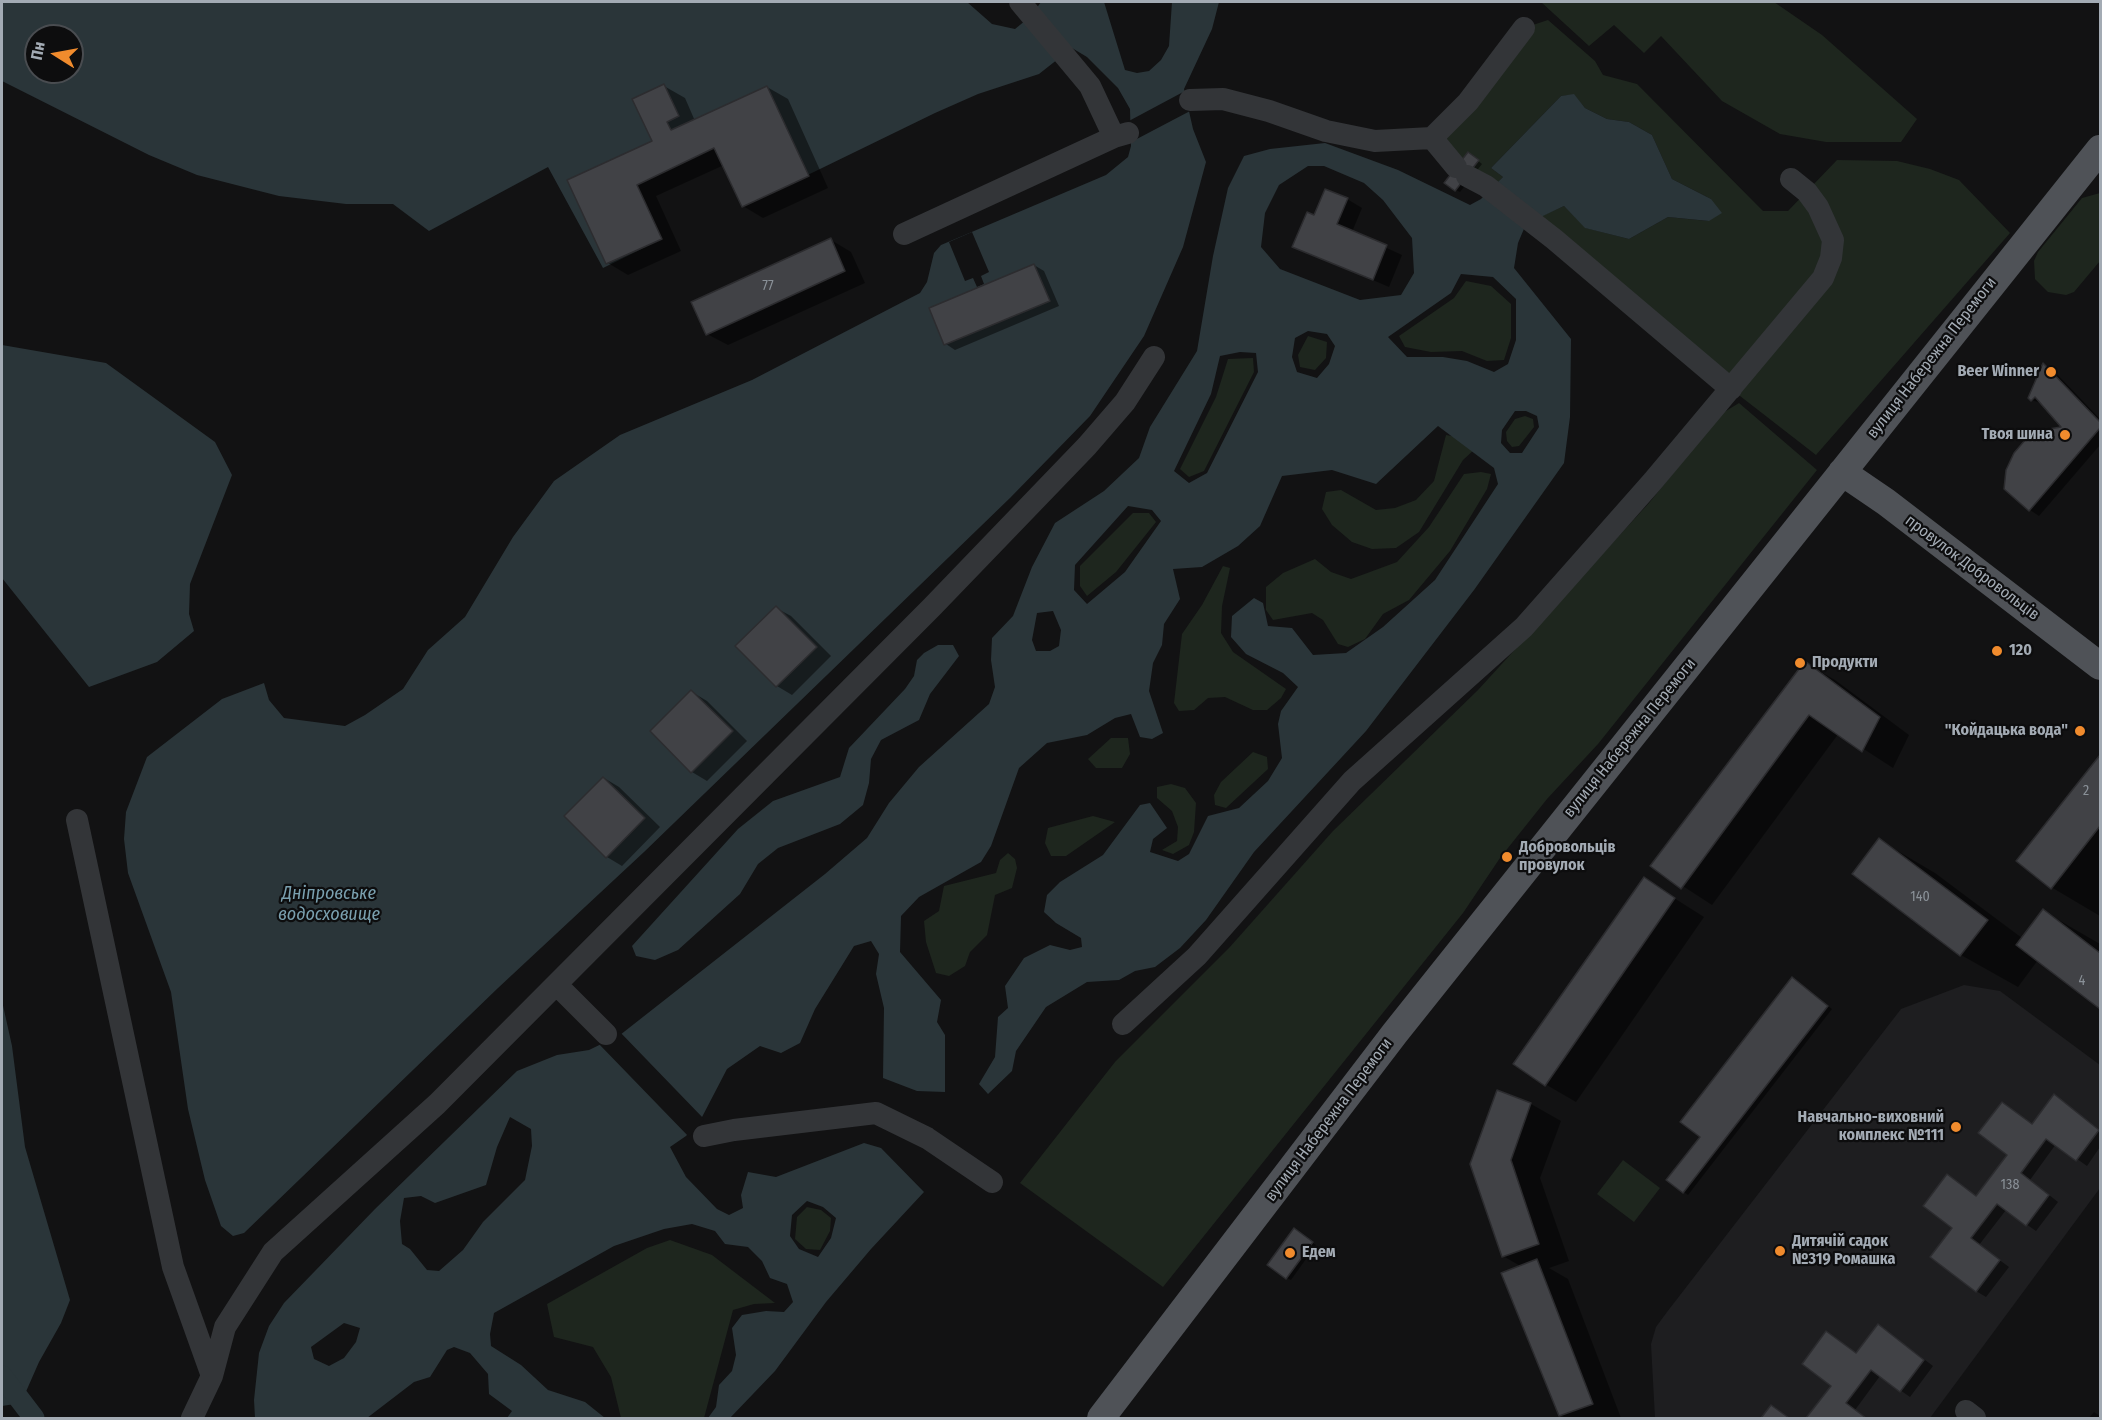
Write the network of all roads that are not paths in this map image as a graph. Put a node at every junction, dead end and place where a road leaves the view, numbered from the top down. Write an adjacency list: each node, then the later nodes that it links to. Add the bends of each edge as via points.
1 (1024, 6): 7 (street, via 1090,86 1121,135)
2 (1524, 28): 4 (street, via 1468,102)
3 (1190, 100): 4 (street, via 1223,99 1326,131 1376,141)
4 (1432, 138): 9 (street, via 1470,176 1554,239)
5 (2100, 149): 10 (main road, вулиця Набережна Перемоги)
6 (1791, 179): 9 (street, via 1818,207 1833,240 1831,258 1823,278)
7 (904, 234)
8 (1154, 357): 13 (street, via 1125,402 1087,446)
9 (1731, 389): 14 (street, via 1524,627 1352,781 1197,956)
10 (1842, 472): 11 (main road, провулок Добровольців); 20 (main road, вулиця Набережна Перемоги, via 1395,1033)
11 (2100, 666)
12 (76, 820): 18 (street, via 173,1267)
13 (557, 985): 15 (street); 18 (street, via 380,1158 273,1252 225,1327)
14 (1124, 1023)
15 (606, 1034)
16 (704, 1137): 17 (street, via 876,1113 927,1138)
17 (992, 1182)
18 (212, 1376): 19 (street)
19 (192, 1419)
20 (1101, 1419)

